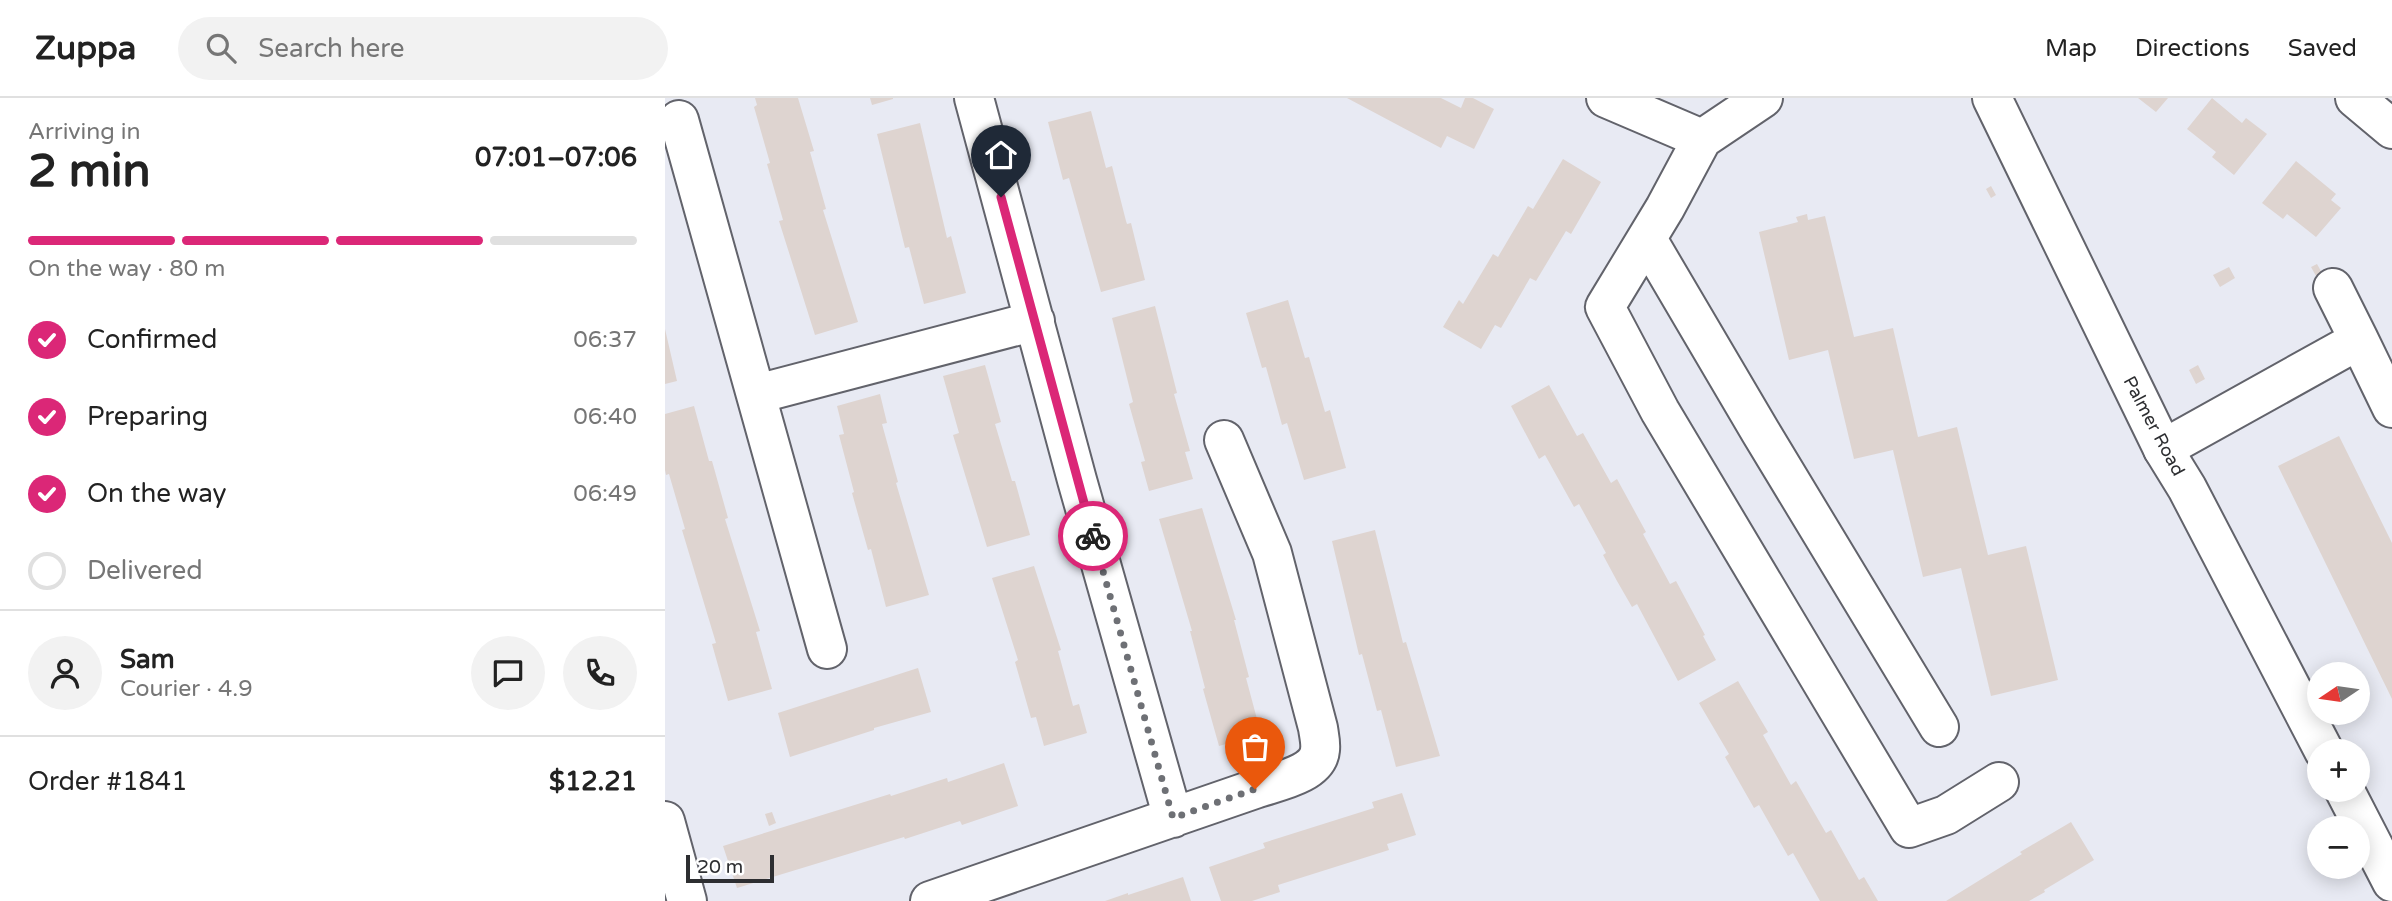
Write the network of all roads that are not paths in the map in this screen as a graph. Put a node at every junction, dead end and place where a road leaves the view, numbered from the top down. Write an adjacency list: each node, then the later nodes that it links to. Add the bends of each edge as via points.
1 (974, 98): 11 (street)
2 (1606, 98): 8 (street)
3 (1763, 98): 8 (street)
4 (1992, 98): 16 (street, Palmer Road)
5 (2355, 98): 7 (street)
6 (679, 120): 13 (street)
7 (2392, 129)
8 (1702, 139): 9 (street)
9 (1647, 239): 18 (street); 20 (street, via 1605,307 1660,411 1909,828 1946,815)
10 (2333, 288): 12 (street)
11 (1035, 320): 13 (street); 22 (street)
12 (2359, 340): 14 (street); 16 (street)
13 (757, 394): 17 (street)
14 (2392, 408)
15 (1224, 440): 22 (street, via 1272,552 1318,728 1320,752 1307,770)
16 (2163, 449): 19 (street, Palmer Road)
17 (827, 649)
18 (1939, 727)
19 (2318, 739)
20 (1999, 782)
21 (2351, 802): 24 (street)
22 (1173, 818): 26 (street)
23 (665, 821): 25 (street)
24 (2392, 882)
25 (687, 901)
26 (930, 901)

